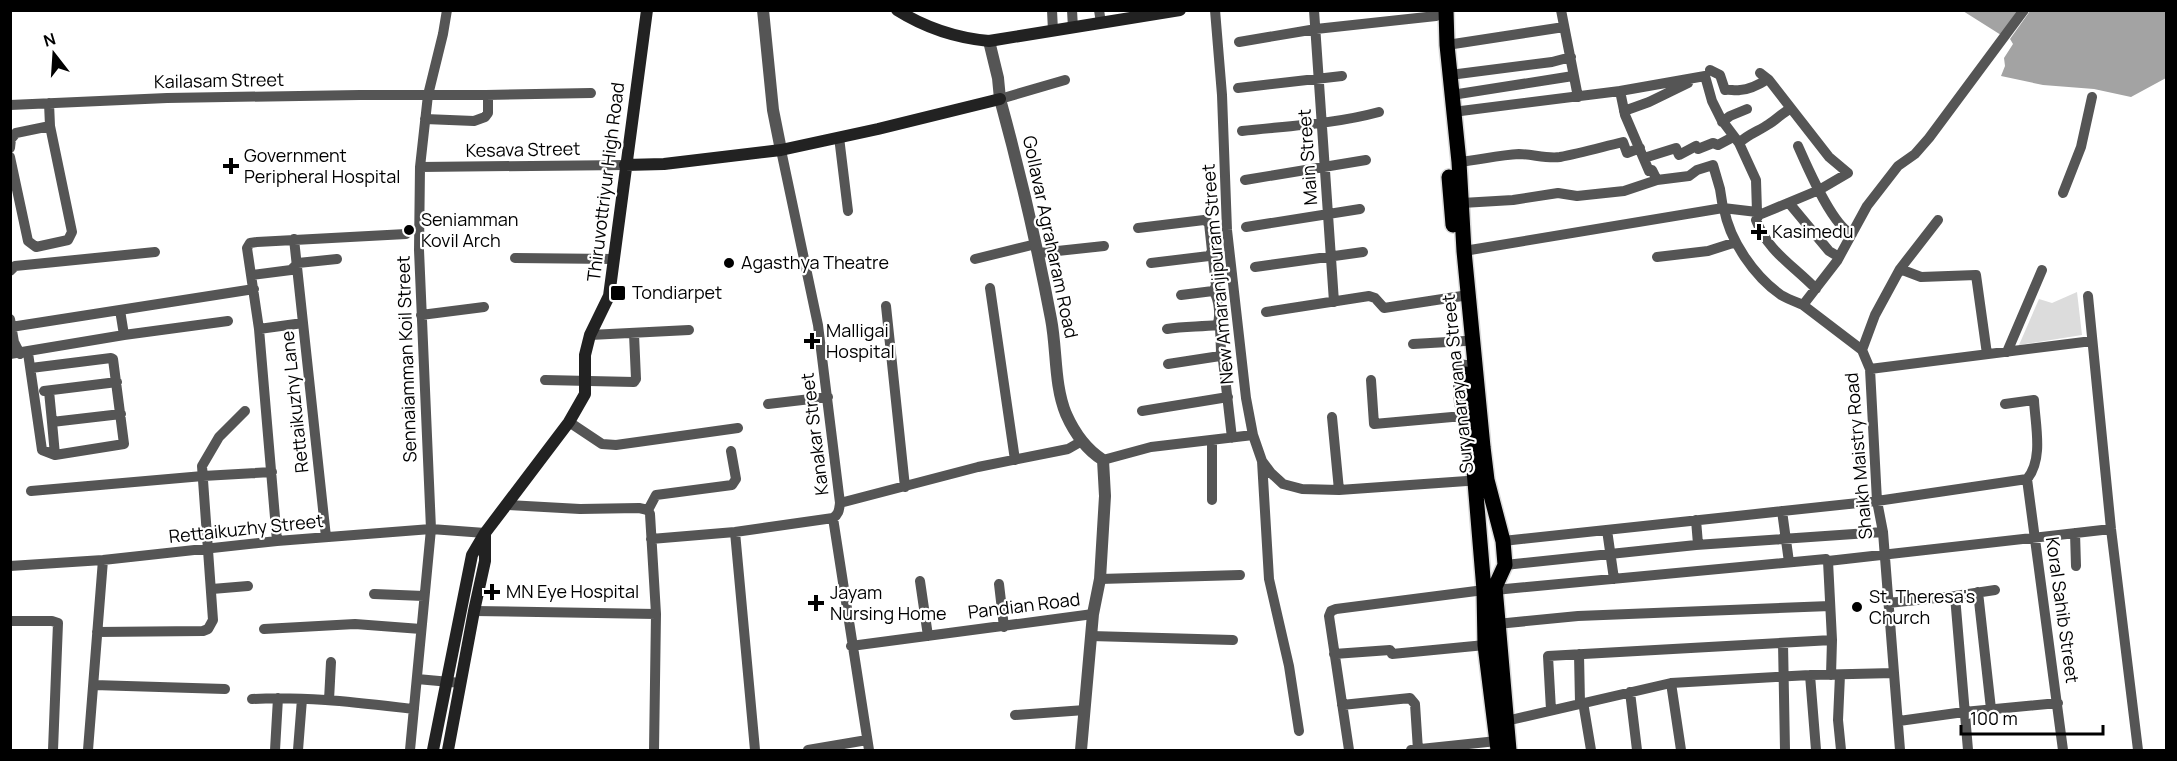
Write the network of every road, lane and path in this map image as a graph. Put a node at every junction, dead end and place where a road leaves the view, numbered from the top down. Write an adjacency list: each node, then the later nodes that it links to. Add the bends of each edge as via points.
1 (447, 10): 35 (street, Sennaiamman Koil Street)
2 (647, 10): 62 (main road, Thiruvottriyur High Road)
3 (762, 10): 57 (street)
4 (897, 10): 21 (main road, via 913,20 968,39)
5 (1052, 10): 20 (street)
6 (1072, 10): 18 (street)
7 (1099, 10): 16 (street)
8 (1215, 10): 158 (street, New Amaranjipuram Street, via 1227,230)
9 (1314, 10): 19 (street, Main Street)
10 (1561, 10): 17 (street)
11 (2024, 10): 80 (street, via 1915,154 1898,166 1867,206)
12 (1179, 11): 14 (main road)
13 (1439, 12): 19 (street); 23 (main road, Suryanarayana Street); 108 (main road, Suryanarayana Street)
14 (1154, 13): 15 (main road)
15 (1125, 15): 16 (main road)
16 (1101, 24): 18 (main road)
17 (1564, 27): 23 (street); 24 (street)
18 (1073, 28): 20 (main road)
19 (1316, 30): 22 (street); 29 (street, Main Street)
20 (1053, 31): 21 (main road)
21 (989, 41): 40 (street, Gollavar Agraharam Road)
22 (1239, 42)
23 (1447, 45): 26 (main road, Suryanarayana Street)
24 (1570, 57): 26 (street); 28 (street)
25 (1710, 70): 44 (street, via 1720,75 1725,90 1752,87 1764,76)
26 (1450, 75): 37 (main road, Suryanarayana Street)
27 (1342, 76): 29 (street)
28 (1573, 76): 37 (street); 38 (street)
29 (1319, 78): 32 (street); 49 (street, Main Street)
30 (1692, 79): 33 (street); 45 (street, via 1657,99); 50 (street, via 1705,76)
31 (1065, 80): 40 (street)
32 (1238, 88)
33 (1620, 91): 38 (street); 45 (street)
34 (591, 93): 36 (street, Kailasam Street)
35 (428, 95): 36 (street, Kailasam Street); 41 (street, Kailasam Street); 48 (street, Sennaiamman Koil Street)
36 (488, 95): 48 (street, via 485,117 474,121)
37 (1452, 95): 47 (main road, Suryanarayana Street)
38 (1578, 97): 47 (street)
39 (2092, 97): 68 (street, via 2081,147)
40 (1000, 99): 53 (main road); 84 (street, Gollavar Agraharam Road)
41 (49, 103): 42 (street, Kailasam Street); 51 (street)
42 (10, 105)
43 (1748, 109): 50 (street)
44 (1790, 109): 54 (street); 67 (street, via 1829,157 1848,173)
45 (1624, 111): 58 (street)
46 (1379, 112): 49 (street)
47 (1453, 112): 61 (main road, Suryanarayana Street)
48 (425, 119): 63 (street, Sennaiamman Koil Street)
49 (1322, 122): 52 (street); 64 (street, Main Street)
50 (1722, 122): 54 (street)
51 (50, 126): 56 (street, via 16,133); 59 (street, via 72,232 68,240 36,247 30,244)
52 (1242, 131)
53 (839, 137): 57 (main road); 73 (street)
54 (1736, 140): 58 (street, via 1698,149 1696,146 1679,155 1676,148); 75 (street, via 1756,180)
55 (1798, 146): 67 (street)
56 (10, 148)
57 (781, 150): 62 (main road); 145 (street, Kanakar Street, via 818,325)
58 (1642, 153): 61 (street, via 1627,153 1623,142 1558,158 1514,154); 66 (street, via 1648,171 1652,170)
59 (10, 157)
60 (1366, 160): 64 (street)
61 (1459, 162): 70 (main road, Suryanarayana Street)
62 (625, 165): 63 (street, Kesava Street); 94 (main road, Thiruvottriyur High Road)
63 (420, 167): 79 (street, Sennaiamman Koil Street)
64 (1325, 168): 65 (street); 74 (street, Main Street)
65 (1245, 180)
66 (1657, 180): 70 (street, via 1624,191 1577,196 1558,193); 72 (street, Shaikh Maistry Road, via 1689,176 1713,165)
67 (1819, 190): 69 (street); 80 (street, via 1842,228)
68 (2063, 193)
69 (1789, 203): 75 (street); 91 (street, via 1828,251)
70 (1462, 204): 85 (main road, Suryanarayana Street)
71 (1360, 209): 74 (street)
72 (1723, 209): 75 (street); 82 (street, Shaikh Maistry Road); 85 (street)
73 (848, 211)
74 (1328, 214): 78 (street); 89 (street, Main Street)
75 (1758, 214): 105 (street, via 1756,220 1772,249)
76 (1938, 220): 99 (street)
77 (1138, 228): 88 (street, via 1207,221 1212,251)
78 (1246, 228)
79 (412, 234): 81 (street); 116 (street, Sennaiamman Koil Street)
80 (1852, 234): 91 (street)
81 (294, 239): 96 (street, Rettaikuzhy Lane); 102 (street, via 250,243 247,248)
82 (1736, 242): 90 (street, via 1708,251); 111 (street, Shaikh Maistry Road, via 1764,281)
83 (1104, 246): 84 (street)
84 (1037, 248): 95 (street); 161 (street, Gollavar Agraharam Road, via 1052,323 1060,395)
85 (1464, 251): 170 (main road, Suryanarayana Street)
86 (155, 252): 101 (street, via 15,266)
87 (1363, 252): 89 (street)
88 (1209, 256): 97 (street); 106 (street, via 1213,258)
89 (1331, 257): 98 (street); 110 (street, Main Street)
90 (1657, 257)
91 (1839, 257): 105 (street)
92 (515, 258): 94 (street)
93 (337, 259): 96 (street)
94 (614, 259): 126 (main road, Thiruvottriyur High Road, via 609,296)
95 (975, 259)
96 (298, 263): 102 (street, via 291,270); 119 (street, Rettaikuzhy Lane)
97 (1150, 263)
98 (1255, 267)
99 (1900, 269): 130 (street, via 1875,315); 133 (street, via 1921,276 1976,275)
100 (2042, 270): 131 (street)
101 (10, 272)
102 (252, 276): 104 (street)
103 (990, 288): 164 (street)
104 (254, 289): 114 (street); 122 (street)
105 (1816, 289): 111 (street)
106 (1213, 291): 107 (street); 120 (street, via 1220,320)
107 (1181, 295)
108 (1461, 296): 110 (street, via 1384,308 1372,296); 127 (main road, Suryanarayana Street)
109 (2088, 296): 128 (street)
110 (1334, 302): 115 (street)
111 (1803, 305): 130 (street, Shaikh Maistry Road)
112 (886, 306): 171 (street)
113 (484, 307): 116 (street)
114 (120, 310): 118 (street); 125 (street)
115 (1266, 312)
116 (421, 315): 182 (street, Sennaiamman Koil Street)
117 (228, 321): 125 (street)
118 (11, 323): 132 (street)
119 (303, 323): 122 (street); 189 (street, Rettaikuzhy Lane)
120 (1217, 325): 121 (street); 134 (street)
121 (1167, 328)
122 (259, 329): 167 (street)
123 (689, 330): 124 (street)
124 (634, 334): 126 (street); 142 (street, via 634,382)
125 (124, 335): 132 (street)
126 (590, 335): 142 (main road, Thiruvottriyur High Road)
127 (1465, 341): 129 (street); 136 (main road, Suryanarayana Street)
128 (2092, 341): 131 (street); 184 (street)
129 (1413, 344)
130 (1862, 350): 138 (street, Shaikh Maistry Road)
131 (2007, 352): 133 (street)
132 (20, 354): 137 (street)
133 (1987, 354): 138 (street)
134 (1220, 356): 135 (street); 146 (street)
135 (1168, 364)
136 (1466, 365): 148 (street, via 1457,364); 154 (main road, Suryanarayana Street)
137 (31, 368): 141 (street, via 111,358); 144 (street)
138 (1870, 369): 175 (street, Shaikh Maistry Road)
139 (545, 380): 142 (street)
140 (1371, 380): 154 (street, via 1374,424)
141 (117, 382): 143 (street); 152 (street)
142 (585, 382): 156 (main road, Thiruvottriyur High Road, via 585,394)
143 (49, 391): 144 (street); 155 (street)
144 (35, 392): 163 (street, via 42,450)
145 (828, 397): 147 (street); 176 (street, Kanakar Street)
146 (1228, 397): 151 (street); 159 (street)
147 (768, 404)
148 (1459, 404)
149 (2005, 404): 169 (street, via 2034,400 2037,455)
150 (244, 411): 168 (street, via 219,437 202,466)
151 (1142, 411)
152 (121, 414): 155 (street); 163 (street, via 124,444)
153 (1332, 417): 172 (street)
154 (1469, 419): 170 (main road, Suryanarayana Street)
155 (52, 422): 163 (street)
156 (568, 422): 157 (street, via 602,444 616,446); 177 (main road, Thiruvottriyur High Road)
157 (738, 428)
158 (1252, 435): 159 (street); 166 (street, New Amaranjipuram Street)
159 (1232, 438): 160 (street)
160 (1212, 440): 165 (street, via 1151,447); 174 (street)
161 (1082, 441): 164 (street, via 1068,449); 165 (street, Gollavar Agraharam Road)
162 (731, 451): 178 (street, via 736,479 732,484 656,495)
163 (55, 455)
164 (1015, 460): 171 (street)
165 (1103, 460): 206 (street)
166 (1262, 461): 172 (street, via 1283,484); 265 (street, via 1269,579)
167 (272, 472): 168 (street); 193 (street)
168 (203, 476): 173 (street); 196 (street)
169 (2027, 479): 175 (street); 190 (street, Koral Sahib Street)
170 (1481, 480): 172 (street); 194 (main road, Suryanarayana Street); 212 (main road, Suryanarayana Street)
171 (905, 487): 176 (street)
172 (1339, 490)
173 (31, 491)
174 (1212, 500)
175 (1877, 501): 179 (street); 187 (street, Shaikh Maistry Road)
176 (840, 503): 180 (street)
177 (508, 505): 178 (street); 185 (main road, Thiruvottriyur High Road)
178 (648, 510): 192 (street)
179 (1782, 511): 181 (street); 191 (street)
180 (833, 518): 186 (street); 235 (street)
181 (1696, 520): 183 (street); 195 (street)
182 (431, 529): 185 (street, Rettaikuzhy Street); 189 (street, Rettaikuzhy Street); 216 (street, Sennaiamman Koil Street)
183 (1607, 530): 194 (street); 197 (street)
184 (2111, 530): 188 (street); 291 (street)
185 (485, 532): 220 (main road, via 485,561); 244 (main road, Thiruvottriyur High Road, via 472,555)
186 (735, 532): 192 (street); 276 (street)
187 (1883, 532): 191 (street); 198 (street, Shaikh Maistry Road)
188 (2075, 533): 190 (street); 204 (street)
189 (326, 537): 193 (street, Rettaikuzhy Street)
190 (2036, 537): 198 (street); 255 (street, Koral Sahib Street)
191 (1785, 538): 195 (street); 201 (street)
192 (651, 539): 221 (street)
193 (277, 541): 196 (street, Rettaikuzhy Street)
194 (1503, 541): 202 (main road, Suryanarayana Street)
195 (1698, 544): 197 (street)
196 (209, 549): 199 (street, Rettaikuzhy Street); 211 (street)
197 (1611, 554): 202 (street); 207 (street)
198 (1884, 556): 200 (street); 218 (street, Shaikh Maistry Road)
199 (103, 560): 203 (street, Rettaikuzhy Street); 228 (street)
200 (1828, 561): 201 (street); 219 (street)
201 (1789, 562): 207 (street)
202 (1505, 565): 212 (main road, Suryanarayana Street)
203 (10, 566)
204 (2076, 566)
205 (1240, 575): 206 (street)
206 (1100, 579): 222 (street)
207 (1614, 579): 212 (street)
208 (920, 581): 229 (street)
209 (999, 584): 225 (street)
210 (248, 586): 211 (street)
211 (212, 589): 228 (street, via 213,620 203,631)
212 (1489, 590): 224 (main road, Suryanarayana Street); 234 (main road, Suryanarayana Street); 236 (street, via 1331,611)
213 (1995, 590): 214 (street)
214 (1978, 592): 217 (street); 259 (street)
215 (374, 594): 216 (street)
216 (424, 596): 227 (street, Sennaiamman Koil Street)
217 (1955, 596): 218 (street); 261 (street)
218 (1887, 603): 239 (street, Shaikh Maistry Road)
219 (1830, 606): 224 (street, via 1578,616); 232 (street)
220 (474, 611): 221 (street); 245 (main road)
221 (656, 614): 275 (street)
222 (1093, 614): 225 (street, Pandian Road); 230 (street)
223 (10, 621): 268 (street, via 58,623)
224 (1497, 624): 263 (main road, Suryanarayana Street)
225 (1004, 627): 229 (street, Pandian Road)
226 (264, 629): 227 (street, via 355,624)
227 (421, 629): 243 (street, Sennaiamman Koil Street)
228 (98, 632): 247 (street)
229 (928, 636): 235 (street, Pandian Road)
230 (1091, 636): 231 (street); 260 (street)
231 (1233, 640)
232 (1832, 640): 233 (street); 241 (street)
233 (1783, 643): 237 (street); 242 (street)
234 (1485, 645): 236 (street, via 1392,654 1390,650); 267 (main road, Suryanarayana Street)
235 (851, 646): 266 (street)
236 (1334, 654): 256 (street)
237 (1579, 654): 254 (street); 258 (street, via 1548,656)
238 (331, 663): 253 (street)
239 (1894, 673): 241 (street); 264 (street, Shaikh Maistry Road)
240 (1810, 675): 241 (street); 242 (street); 286 (street)
241 (1836, 675): 287 (street)
242 (1783, 677): 246 (street); 285 (street)
243 (417, 679): 244 (street); 257 (street, Sennaiamman Koil Street)
244 (446, 682): 245 (street); 273 (main road, Thiruvottriyur High Road)
245 (462, 683): 274 (main road)
246 (1671, 683): 249 (street); 284 (street)
247 (94, 685): 248 (street); 269 (street)
248 (225, 689)
249 (1630, 692): 254 (street); 283 (street)
250 (278, 698): 251 (street); 252 (street); 270 (street)
251 (252, 699)
252 (302, 699): 253 (street); 271 (street)
253 (329, 700): 257 (street)
254 (1582, 702): 258 (street); 282 (street)
255 (2058, 703): 259 (street); 290 (street, Koral Sahib Street)
256 (1342, 705): 279 (street); 280 (street, via 1410,698 1415,704)
257 (414, 709): 272 (street, Sennaiamman Koil Street)
258 (1551, 710): 263 (street)
259 (1991, 710): 261 (street)
260 (1084, 711): 262 (street); 278 (street)
261 (1964, 712): 264 (street); 289 (street)
262 (1015, 715)
263 (1506, 721): 281 (main road, Suryanarayana Street)
264 (1899, 721): 288 (street, Shaikh Maistry Road)
265 (1299, 731)
266 (868, 745): 277 (street)
267 (1497, 746): 280 (street)
268 (53, 750)
269 (88, 750)
270 (275, 750)
271 (298, 750)
272 (410, 750)
273 (433, 750)
274 (448, 750)
275 (654, 750)
276 (755, 750)
277 (808, 750)
278 (1081, 750)
279 (1349, 750)
280 (1416, 750)
281 (1509, 750)
282 (1591, 750)
283 (1637, 750)
284 (1681, 750)
285 (1785, 750)
286 (1816, 750)
287 (1841, 750)
288 (1900, 750)
289 (1968, 750)
290 (2062, 750)
291 (2138, 750)

